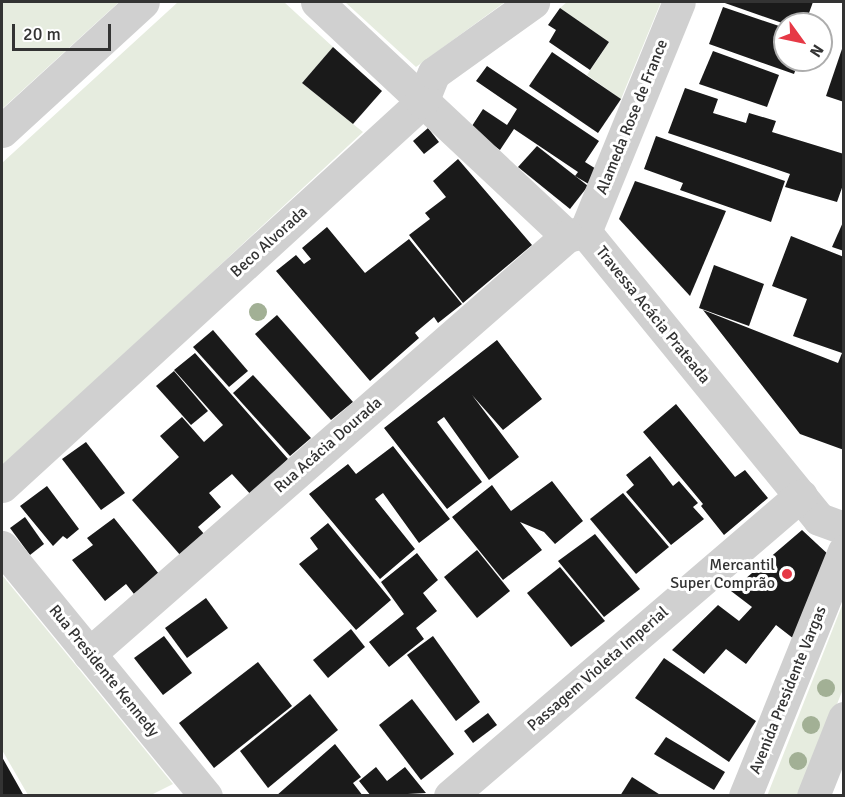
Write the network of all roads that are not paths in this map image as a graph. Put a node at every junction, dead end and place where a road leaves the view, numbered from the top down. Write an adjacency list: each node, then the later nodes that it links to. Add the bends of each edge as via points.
1 (143, 2): 6 (street)
2 (317, 2): 5 (street, Travessa Acácia Prateada)
3 (533, 2): 5 (street, Beco Alvorada, via 434,72)
4 (679, 2): 7 (street, Alameda Rose de France)
5 (422, 102): 7 (street, Travessa Acácia Prateada); 8 (street, Beco Alvorada)
6 (2, 131)
7 (576, 234): 9 (street, Travessa Acácia Prateada); 13 (street, Rua Acácia Dourada)
8 (2, 486)
9 (801, 495): 10 (street, Travessa Acácia Prateada, via 819,519); 16 (street, Passagem Violeta Imperial)
10 (843, 528)
11 (2, 547): 13 (street, Rua Presidente Kennedy)
12 (843, 551): 17 (street, Avenida Presidente Vargas)
13 (89, 654): 15 (street, Rua Presidente Kennedy)
14 (843, 718): 18 (street)
15 (197, 793)
16 (450, 795)
17 (745, 795)
18 (813, 795)

